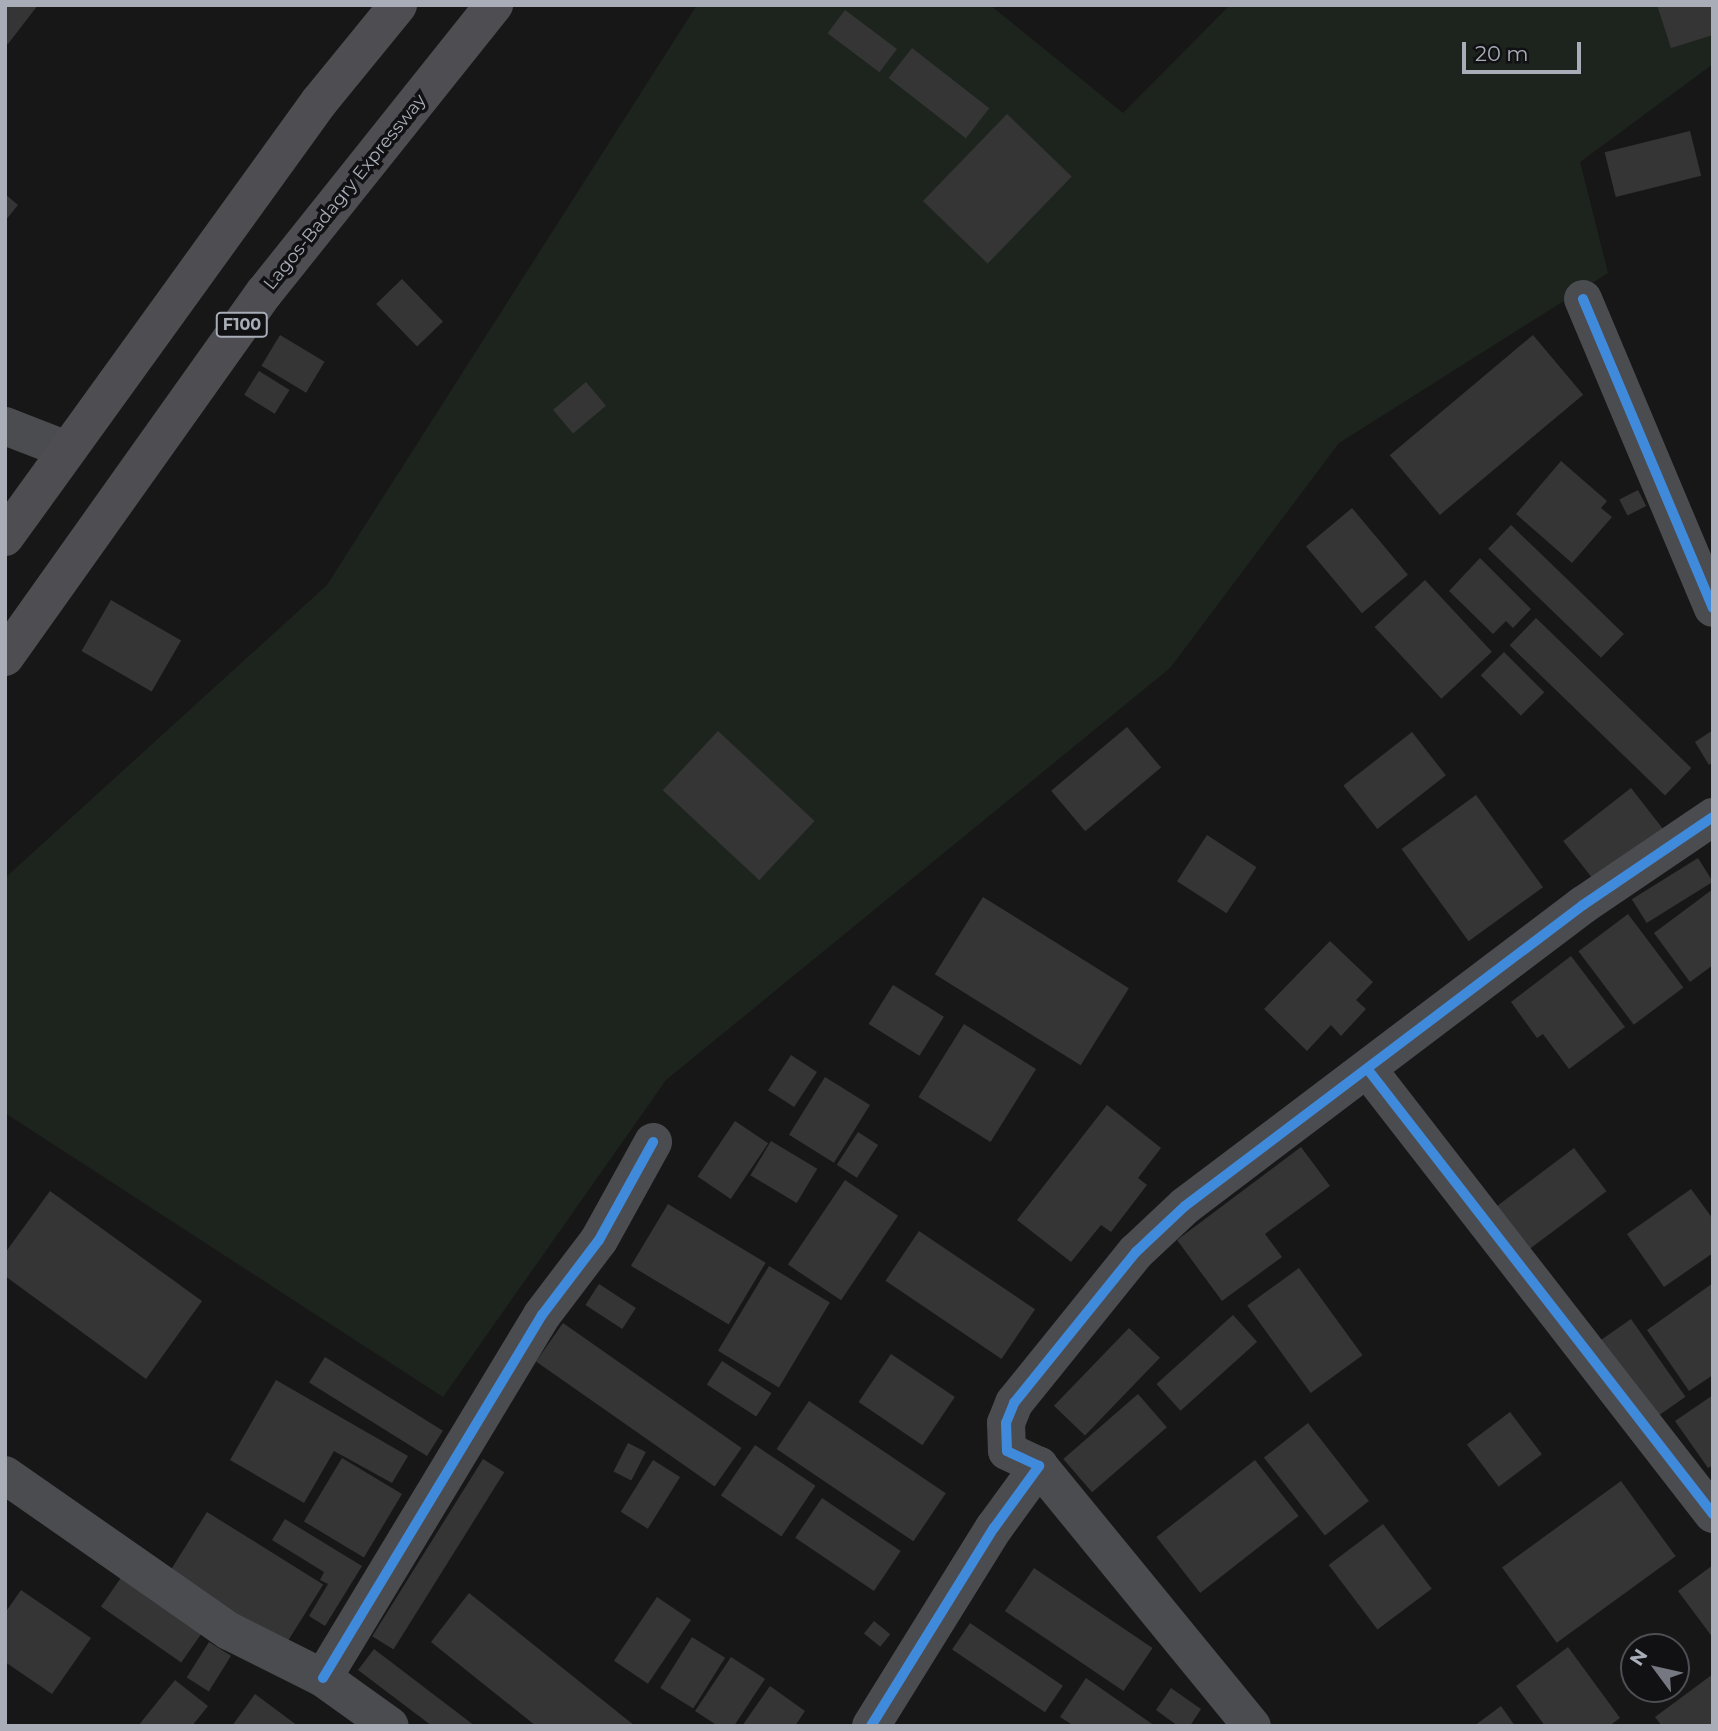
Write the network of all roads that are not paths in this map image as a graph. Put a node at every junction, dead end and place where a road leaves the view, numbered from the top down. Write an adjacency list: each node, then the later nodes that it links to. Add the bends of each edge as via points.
1 (398, 5): 5 (highway, via 319,102)
2 (494, 5): 8 (highway, Lagos-Badagry Expressway / F100, via 264,293)
3 (1583, 299): 7 (street)
4 (5, 426): 5 (street)
5 (67, 450): 6 (highway)
6 (5, 537)
7 (1713, 608)
8 (5, 657)
9 (1713, 817): 10 (street, via 1583,905)
10 (1368, 1071): 12 (street, via 1185,1206 1136,1252 1051,1353 1014,1403 1006,1423 1007,1451); 14 (street)
11 (653, 1142): 15 (street, via 599,1240 542,1315)
12 (1039, 1466): 17 (street, via 994,1528); 18 (street)
13 (5, 1475): 15 (street, via 229,1631)
14 (1713, 1514)
15 (323, 1678): 16 (street)
16 (390, 1726)
17 (871, 1726)
18 (1252, 1726)

